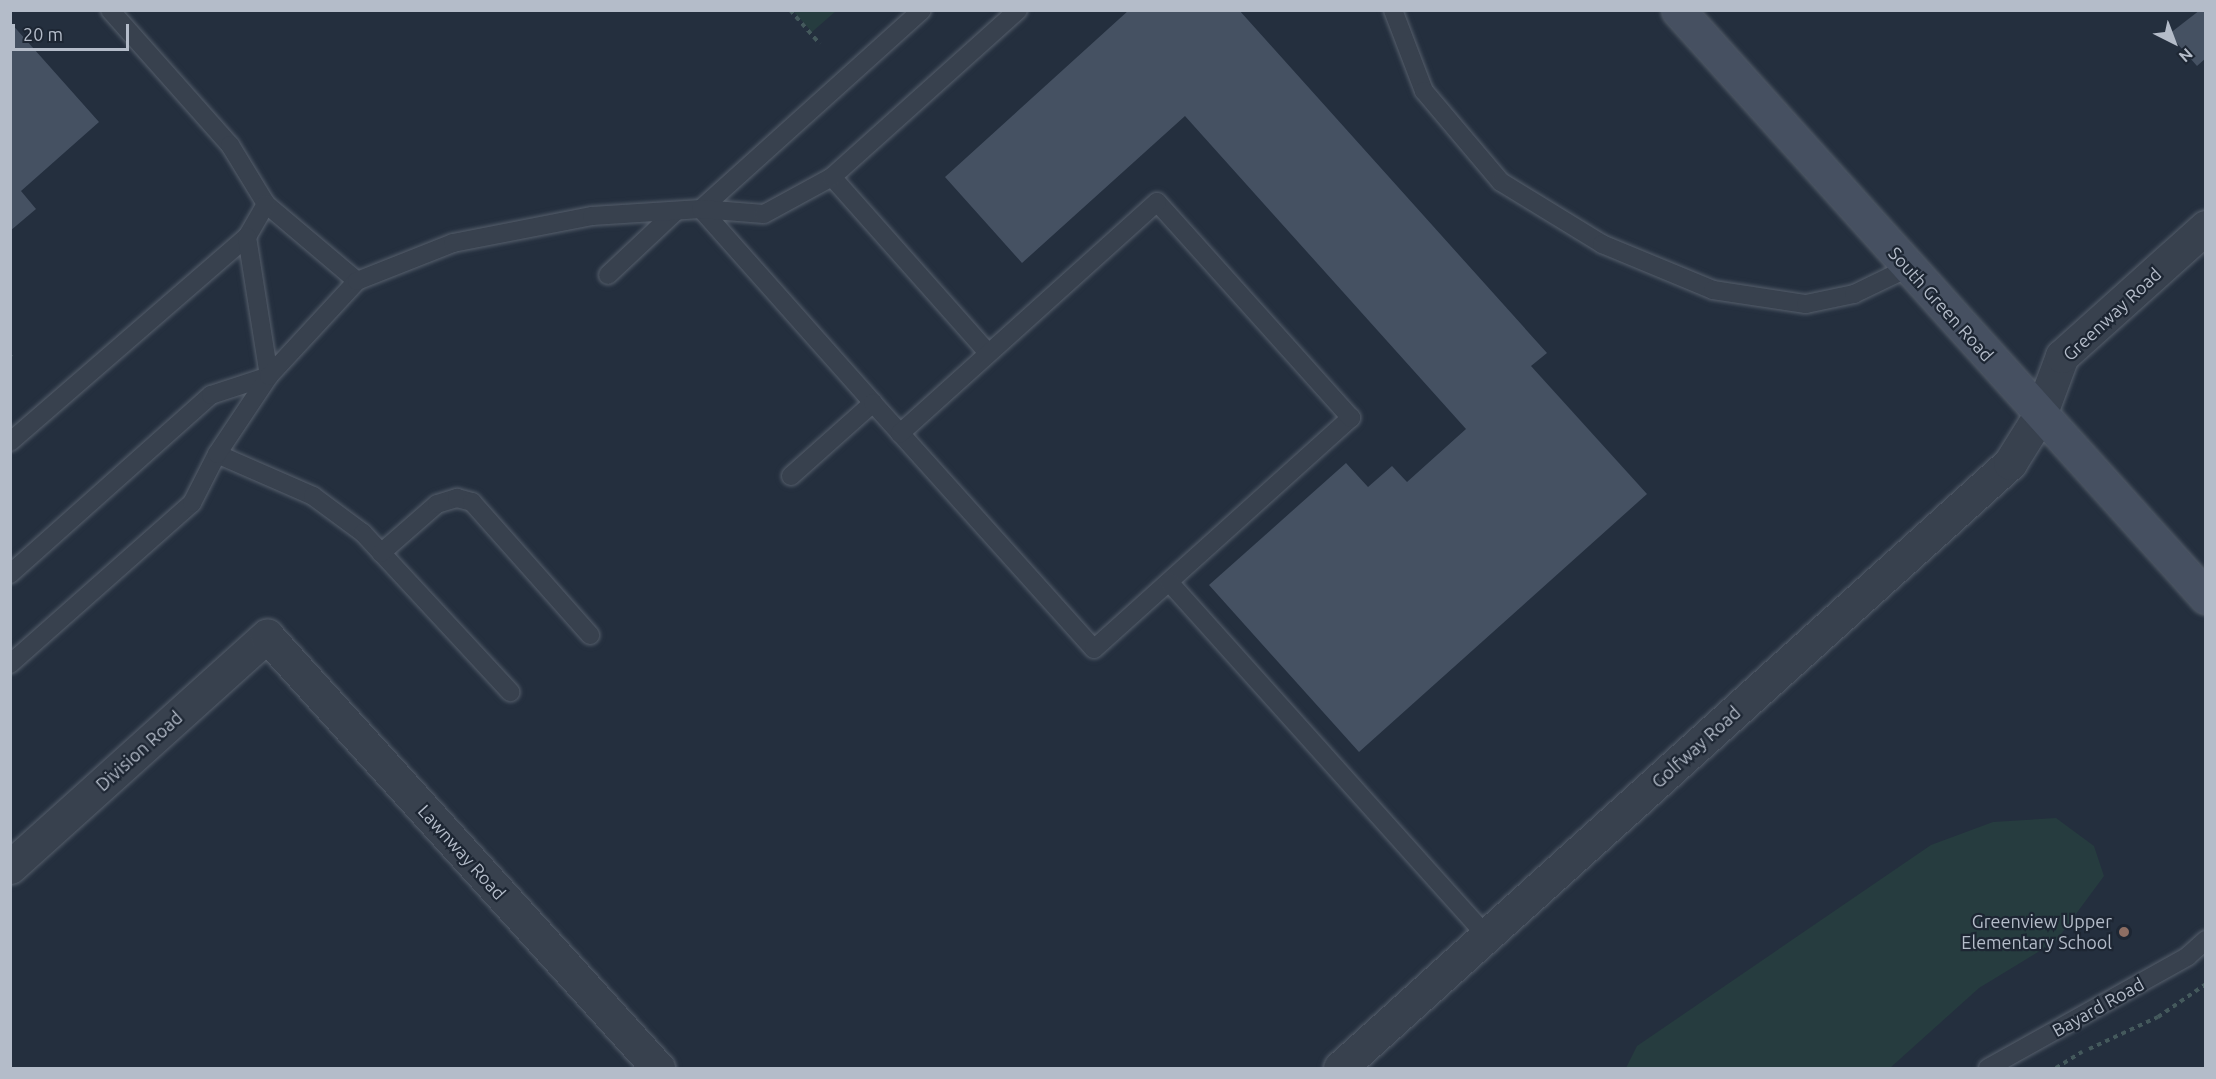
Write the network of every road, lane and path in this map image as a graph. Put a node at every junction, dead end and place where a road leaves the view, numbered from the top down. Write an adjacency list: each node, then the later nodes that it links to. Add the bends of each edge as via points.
1 (110, 10): 9 (lane, via 230,145)
2 (790, 10): 7 (path)
3 (922, 10): 10 (lane)
4 (1018, 10): 8 (lane)
5 (1393, 10): 14 (lane, via 1424,91 1501,182 1602,244 1713,290 1806,304 1854,294)
6 (1678, 10): 14 (main road, South Green Road)
7 (819, 44)
8 (832, 177): 10 (lane, via 764,214); 17 (lane)
9 (266, 204): 13 (lane); 16 (lane)
10 (701, 209): 11 (lane); 19 (lane)
11 (675, 212): 15 (lane); 16 (lane, via 592,216 453,243)
12 (2205, 227): 20 (street, Greenway Road, via 2062,356)
13 (247, 237): 18 (lane); 22 (lane)
14 (1908, 268): 20 (main road, South Green Road)
15 (609, 275)
16 (357, 280): 18 (lane)
17 (988, 353): 21 (lane); 27 (lane, via 1157,202 1351,418)
18 (269, 376): 23 (lane); 26 (lane, via 211,395)
19 (873, 403): 21 (lane); 24 (lane)
20 (2040, 415): 28 (main road, South Green Road); 34 (street, Golfway Road, via 2010,463)
21 (900, 433): 27 (lane, via 1095,649)
22 (10, 442)
23 (217, 454): 25 (lane, via 313,496 363,533); 31 (lane, via 192,503)
24 (791, 476)
25 (381, 553): 29 (lane, via 437,504 457,498 472,502); 32 (lane)
26 (10, 574)
27 (1169, 582): 34 (lane)
28 (2205, 597)
29 (590, 635)
30 (267, 636): 33 (street, Division Road); 37 (street, Lawnway Road)
31 (10, 664)
32 (510, 692)
33 (10, 867)
34 (1487, 936): 38 (street, Golfway Road)
35 (2205, 940): 39 (lane, Bayard Road, via 2188,956)
36 (2205, 984): 40 (path, via 2158,1017)
37 (657, 1068)
38 (1340, 1068)
39 (1988, 1068)
40 (2056, 1068)

